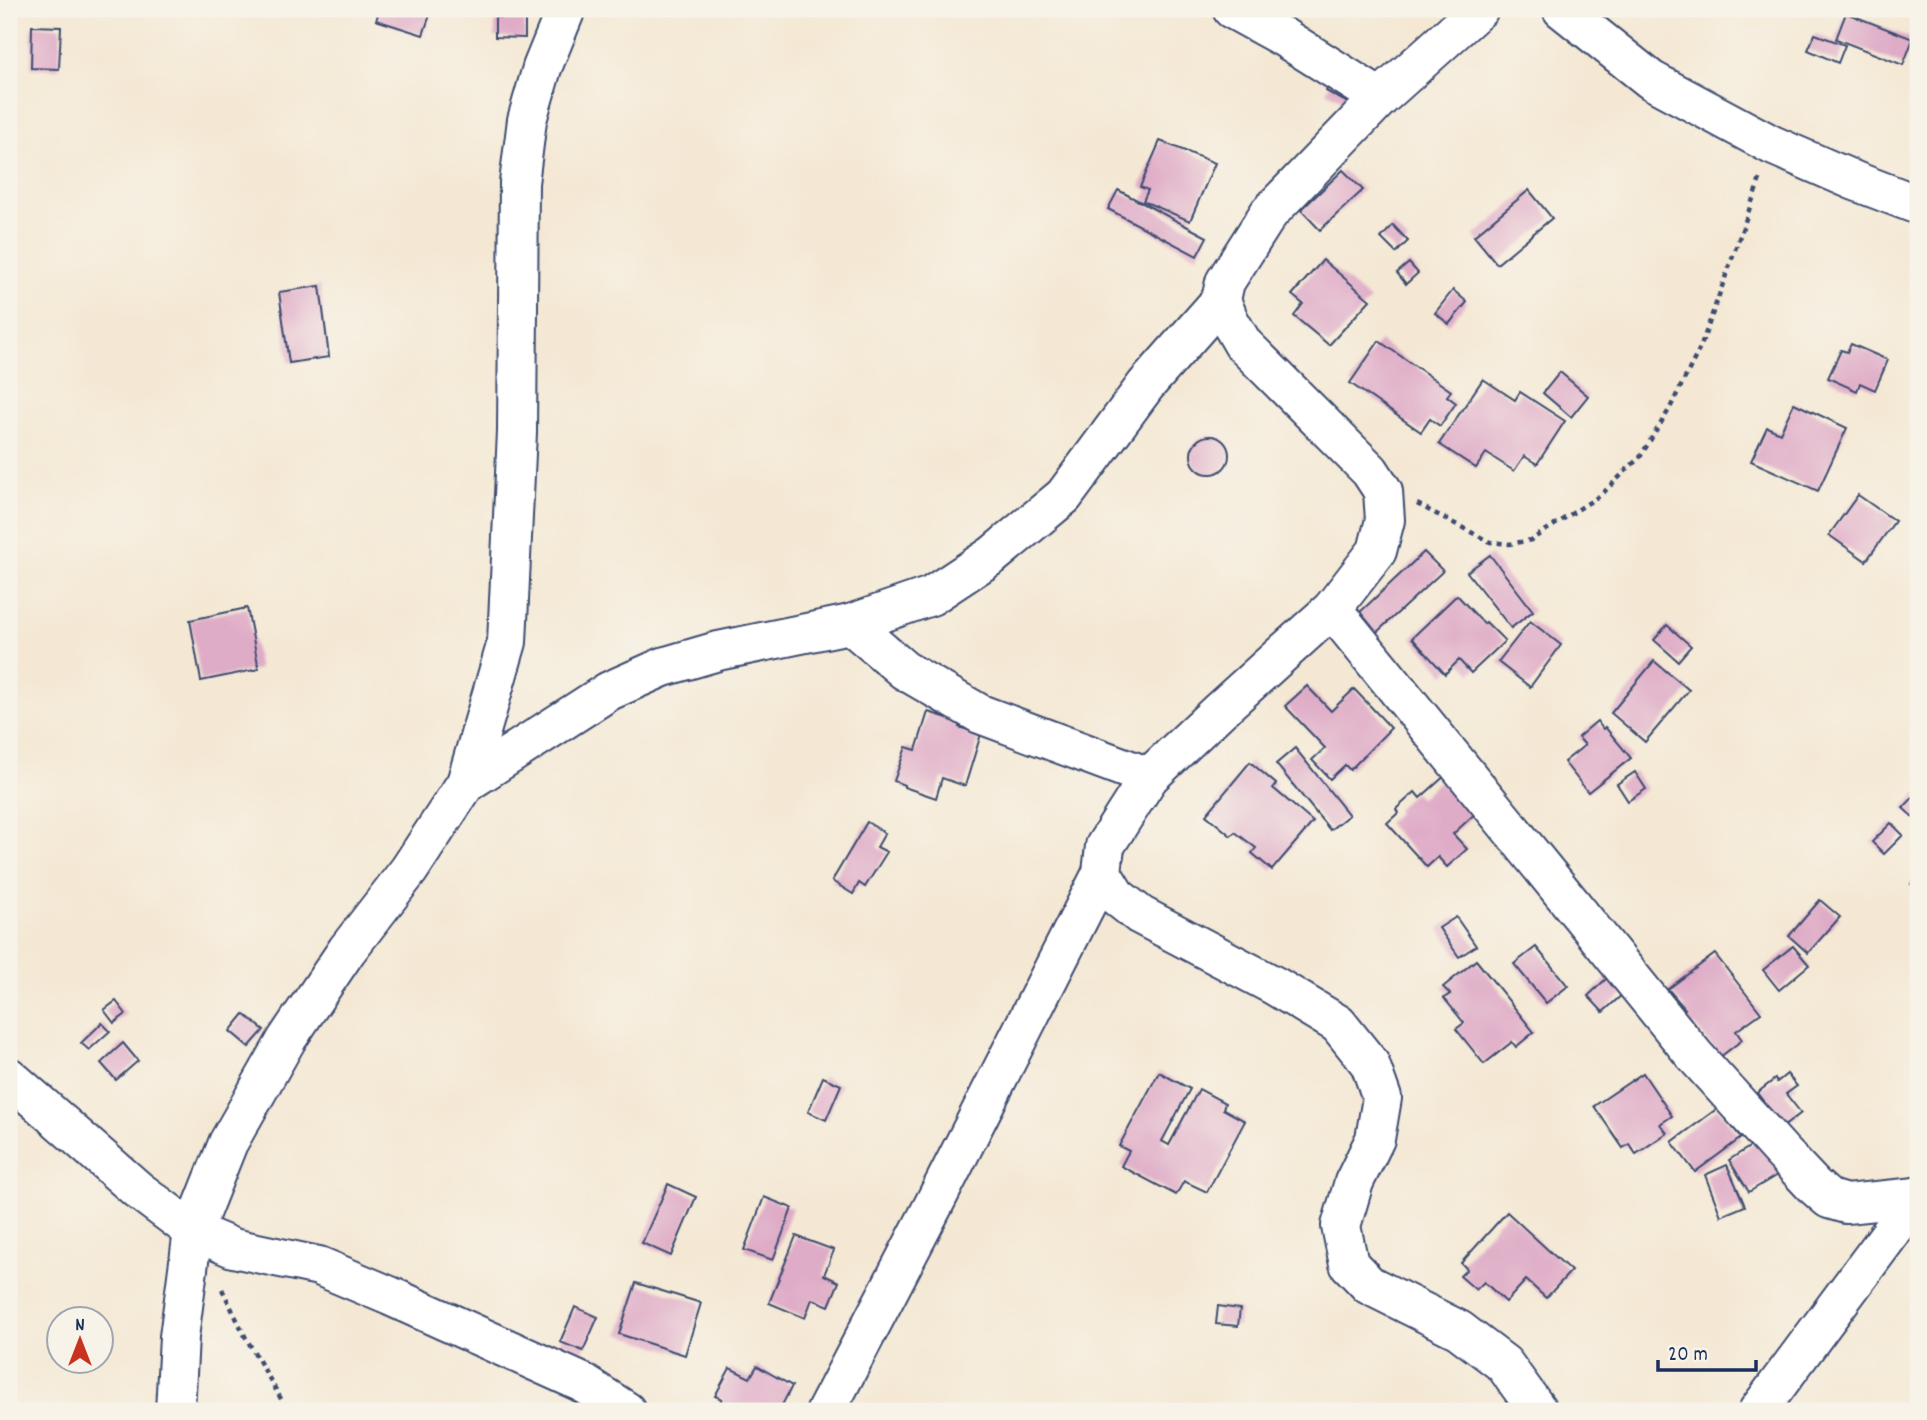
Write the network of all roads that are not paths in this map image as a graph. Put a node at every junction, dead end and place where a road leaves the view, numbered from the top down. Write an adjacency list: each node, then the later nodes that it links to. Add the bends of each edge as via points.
1 (566, 9): 11 (street, via 527,120 519,183 517,432 507,642)
2 (1232, 9): 5 (street)
3 (1479, 9): 5 (street)
4 (1562, 9): 6 (street, via 1651,79 1772,145)
5 (1380, 98): 7 (street, via 1269,213 1225,282)
6 (1918, 205)
7 (1221, 300): 8 (street, via 1243,344 1370,471 1383,491 1385,520 1377,551); 9 (street, via 1146,385 1064,495 993,555 931,596)
8 (1332, 609): 10 (street); 14 (street, via 1695,1056 1813,1185 1829,1199 1846,1204)
9 (850, 624): 10 (street, via 904,670 980,714); 11 (street, via 663,667 609,691)
10 (1149, 777): 12 (street, via 1105,846)
11 (466, 783): 15 (street, via 287,1039 228,1143)
12 (1102, 873): 18 (street); 19 (street, via 1116,896 1140,915 1275,985 1338,1024 1370,1064 1382,1098 1375,1139 1340,1226 1349,1264 1369,1285 1459,1330 1504,1364)
13 (9, 1077): 15 (street, via 138,1190)
14 (1918, 1196): 20 (street)
15 (193, 1231): 16 (street); 17 (street, via 233,1248 319,1266 581,1382)
16 (175, 1411)
17 (626, 1411)
18 (826, 1411)
19 (1538, 1411)
20 (1758, 1411)

